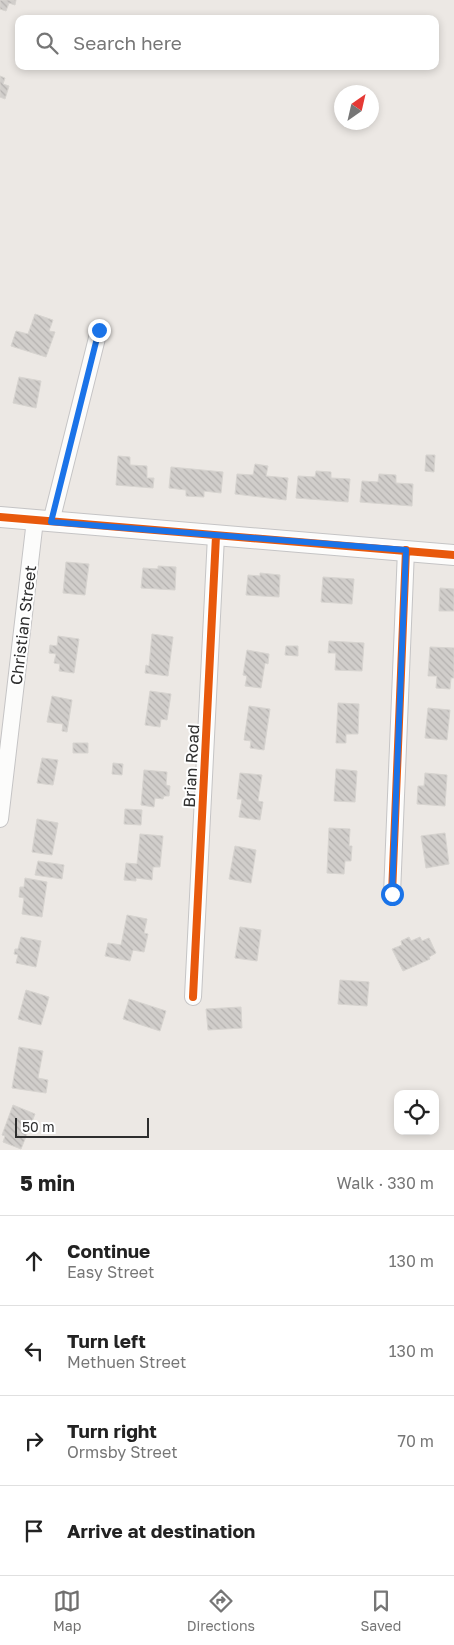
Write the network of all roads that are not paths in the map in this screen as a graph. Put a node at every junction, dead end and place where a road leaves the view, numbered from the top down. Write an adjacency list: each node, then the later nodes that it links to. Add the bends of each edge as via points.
1 (99, 330): 3 (street, Christian Street)
2 (0, 517): 3 (street)
3 (43, 521): 4 (street); 7 (street, Christian Street)
4 (216, 536): 5 (street); 9 (street, Brian Road)
5 (406, 550): 6 (street); 8 (street)
6 (454, 555)
7 (0, 819)
8 (392, 894)
9 (193, 997)

